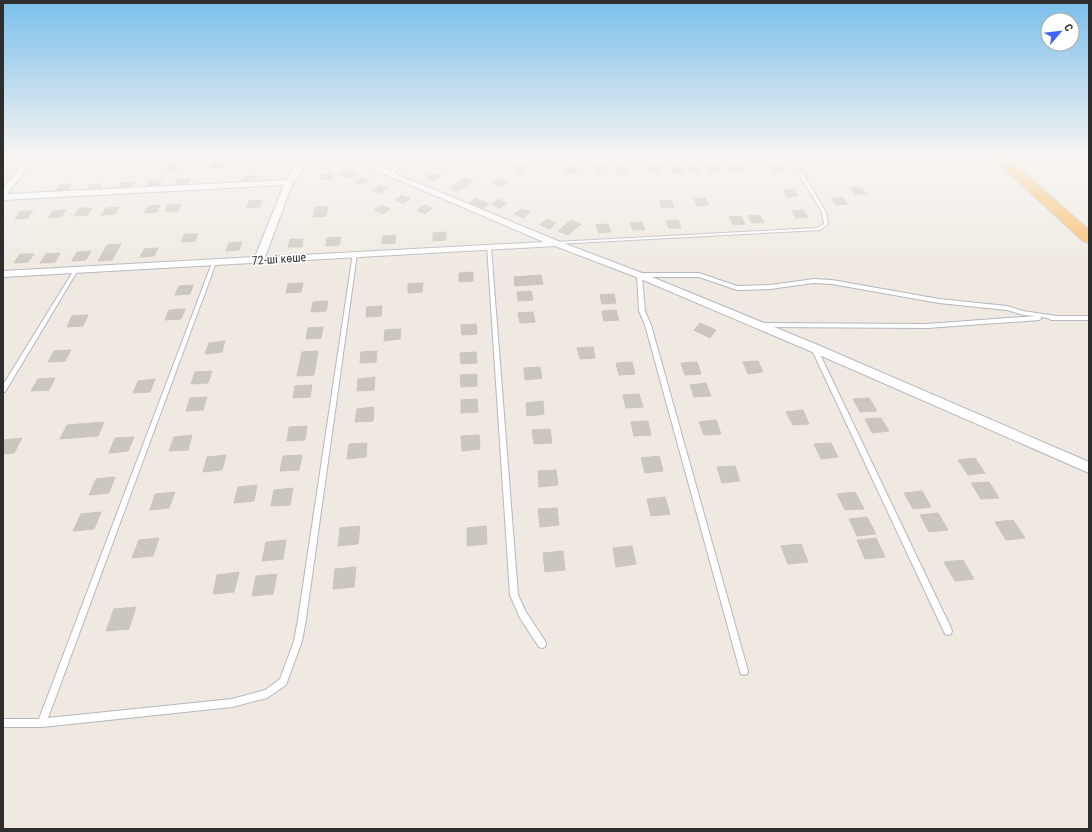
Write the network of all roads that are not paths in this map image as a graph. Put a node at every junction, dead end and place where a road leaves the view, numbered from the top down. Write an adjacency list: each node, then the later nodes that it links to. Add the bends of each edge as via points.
1 (283, 197): 11 (street)
2 (445, 197): 8 (street)
3 (815, 197): 8 (lane, via 824,212 826,224 818,229)
4 (1043, 197): 7 (highway)
5 (1058, 197): 6 (highway)
6 (1089, 224)
7 (1089, 238)
8 (555, 243): 9 (street, 72-ші көше); 15 (street)
9 (489, 247): 10 (street, 72-ші көше); 23 (lane, via 514,595 523,616)
10 (355, 254): 11 (street, 72-ші көше); 25 (lane, via 302,619 298,641 283,682 268,694 232,703)
11 (259, 260): 12 (street, 72-ші көше)
12 (214, 263): 13 (street, 72-ші көше); 25 (lane)
13 (76, 270): 14 (street, 72-ші көше); 20 (lane)
14 (3, 274)
15 (639, 275): 16 (lane, via 699,275 737,288 814,281 832,282 939,301 1007,308); 18 (street); 24 (lane, via 642,311)
16 (1054, 318): 17 (lane); 18 (lane, via 927,326)
17 (1089, 318)
18 (761, 325): 19 (street)
19 (814, 348): 21 (street); 22 (lane)
20 (3, 390)
21 (1089, 468)
22 (948, 631)
23 (542, 644)
24 (744, 671)
25 (42, 723): 26 (lane)
26 (3, 724)

